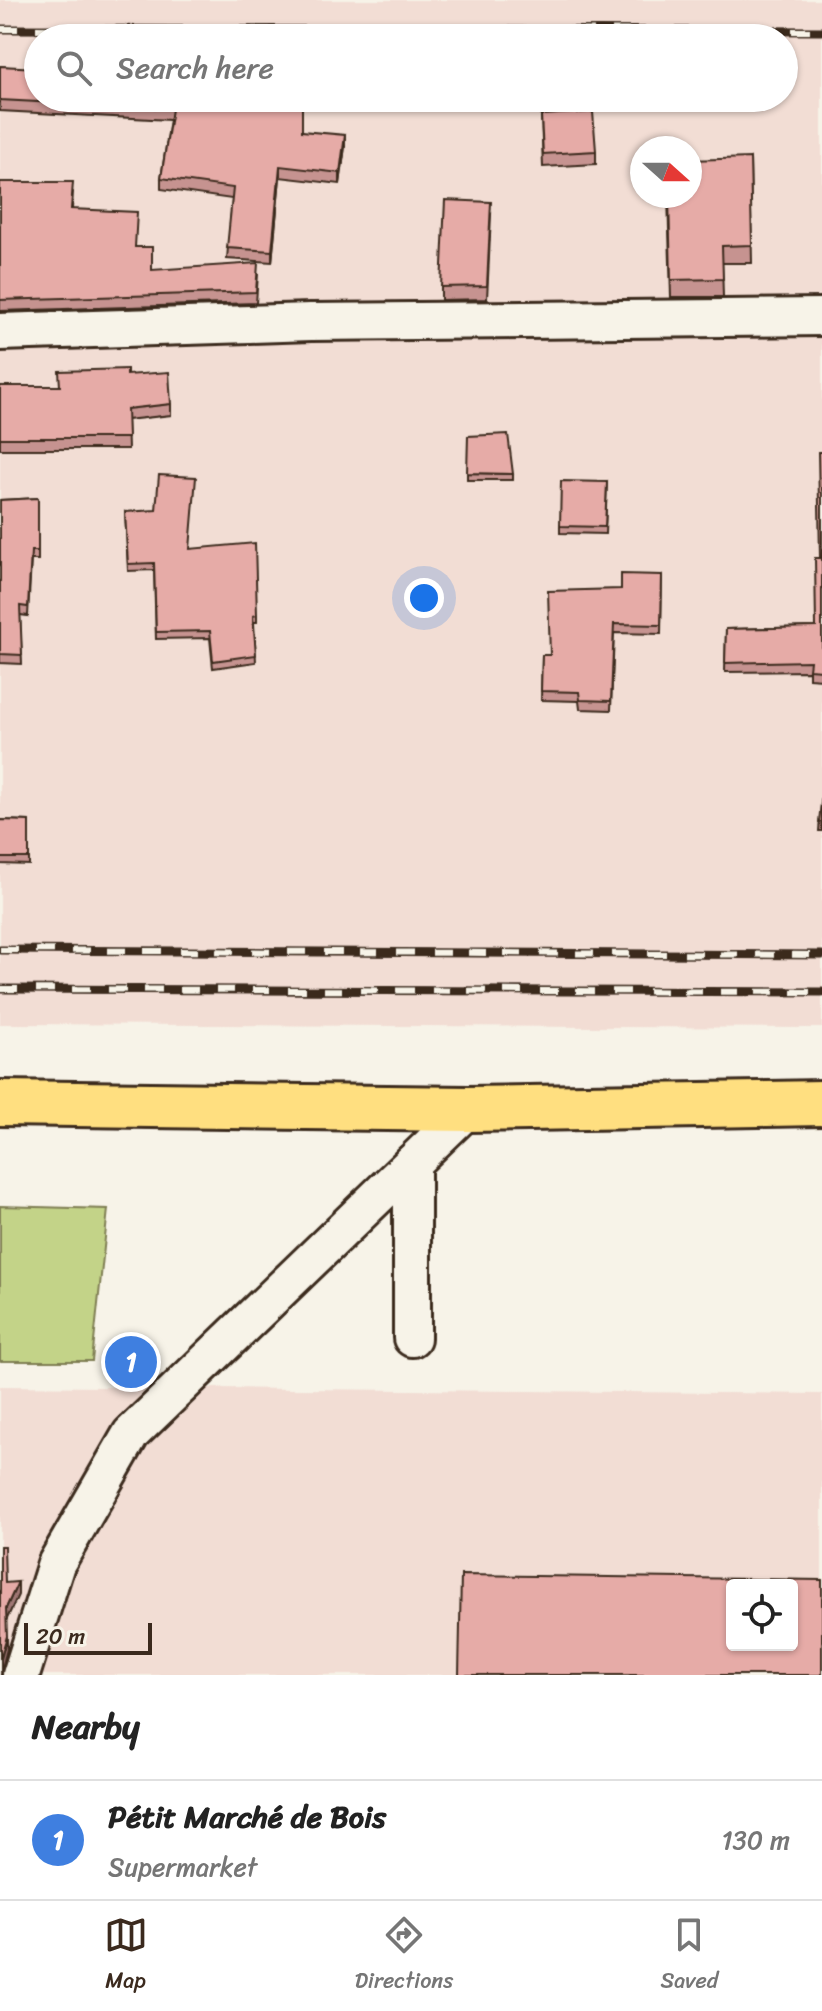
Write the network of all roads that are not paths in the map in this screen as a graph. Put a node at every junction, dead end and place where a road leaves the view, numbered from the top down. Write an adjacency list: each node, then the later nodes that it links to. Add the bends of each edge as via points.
1 (822, 317): 2 (street, via 311,322)
2 (0, 332)
3 (0, 1103): 5 (main road)
4 (822, 1103): 5 (main road)
5 (468, 1109): 6 (street)
6 (412, 1163): 7 (street); 8 (street, via 131,1434 56,1564)
7 (412, 1338)
8 (21, 1675)

